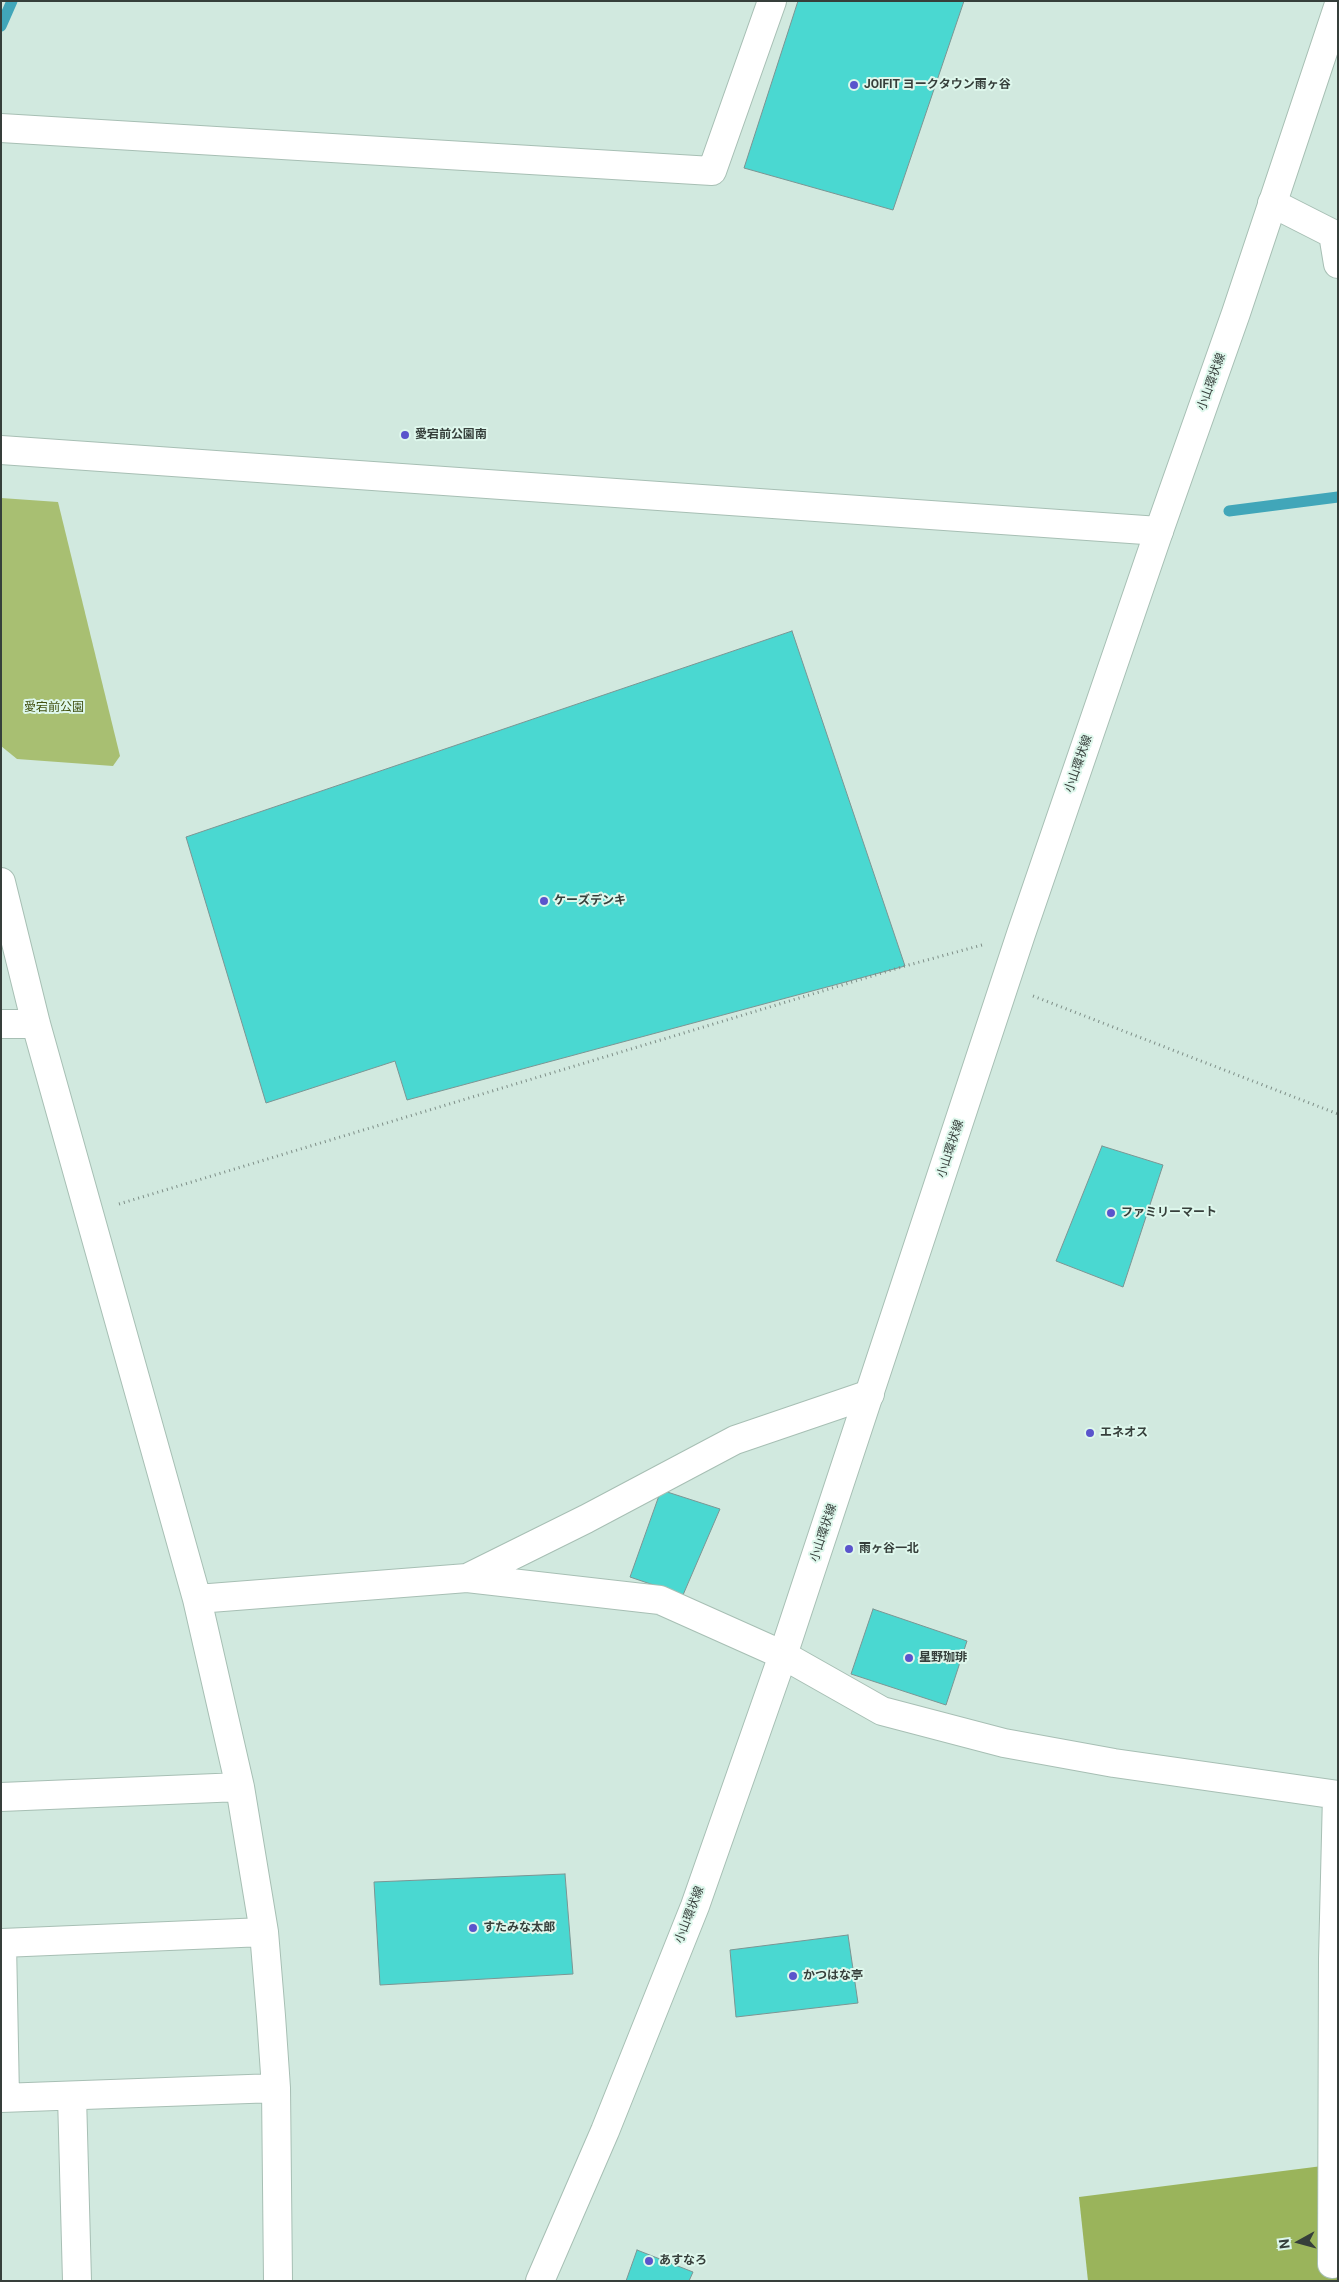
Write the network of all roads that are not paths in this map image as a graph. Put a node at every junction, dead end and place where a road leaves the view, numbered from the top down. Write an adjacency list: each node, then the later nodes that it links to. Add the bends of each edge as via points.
1 (772, 1): 3 (street, via 712,171)
2 (1338, 7): 4 (street, 小山環状線)
3 (1, 128)
4 (1272, 203): 5 (street, via 1333,234); 7 (street, 小山環状線)
5 (1338, 264)
6 (1, 450): 7 (street)
7 (1158, 531): 11 (street, 小山環状線)
8 (1, 882): 10 (street)
9 (1, 1024): 10 (street)
10 (36, 1024): 13 (street)
11 (870, 1394): 12 (street, via 735,1440); 14 (street, 小山環状線)
12 (467, 1578): 13 (street); 14 (street, via 660,1600)
13 (197, 1599): 15 (street)
14 (783, 1655): 16 (street, via 882,1712 1004,1743 1114,1763); 25 (street, 小山環状線, via 695,1906 605,2131)
15 (240, 1787): 17 (street); 18 (street)
16 (1338, 1795): 22 (street, via 1333,1959)
17 (1, 1797)
18 (264, 1932): 19 (street); 21 (street, via 2,1943)
19 (276, 2088): 20 (street); 24 (street)
20 (72, 2096): 21 (street); 23 (street)
21 (3, 2098)
22 (1332, 2264)
23 (77, 2281)
24 (278, 2281)
25 (540, 2281)

